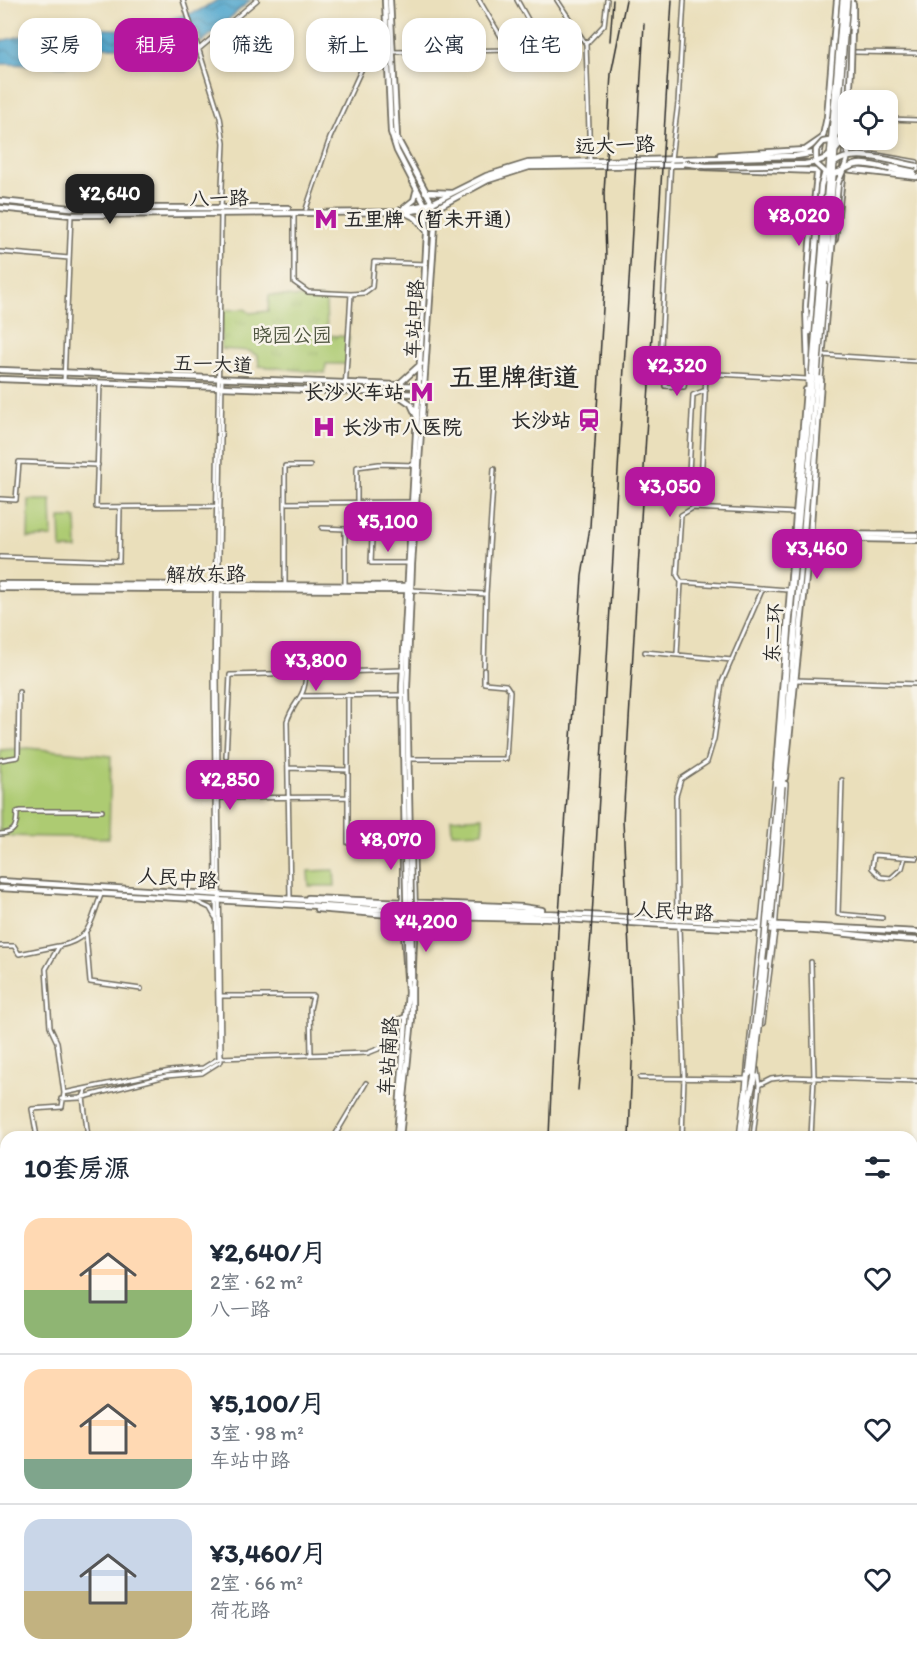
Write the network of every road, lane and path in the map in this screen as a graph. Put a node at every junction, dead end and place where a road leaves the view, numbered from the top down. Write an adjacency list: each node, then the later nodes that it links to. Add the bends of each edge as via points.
1 (185, 0): 21 (street)
2 (257, 0): 21 (street)
3 (385, 0): 12 (main road)
4 (390, 0): 13 (main road)
5 (479, 0): 17 (street)
6 (517, 0): 14 (street)
7 (557, 0): 15 (street)
8 (607, 0): 19 (street, via 604,25)
9 (684, 0): 40 (street)
10 (837, 0): 20 (main road)
11 (849, 1): 16 (main road); 23 (main road); 74 (highway, 东二环, bridge)
12 (387, 18)
13 (390, 18)
14 (527, 18)
15 (567, 18)
16 (850, 26): 27 (main road, bridge); 41 (main road, bridge, via 845,130 835,151 805,164)
17 (498, 33)
18 (582, 38): 19 (street)
19 (586, 44): 39 (street)
20 (834, 48): 31 (main road); 32 (main road, bridge)
21 (199, 50): 56 (street, via 224,142)
22 (498, 50): 24 (street)
23 (854, 52): 25 (street); 28 (main road)
24 (390, 53): 48 (main road, via 391,132); 49 (main road, via 397,138)
25 (917, 53)
26 (360, 72): 55 (street, via 330,138)
27 (844, 90)
28 (851, 90)
29 (898, 119): 30 (street)
30 (917, 120)
31 (823, 136): 38 (main road, via 805,150); 46 (main road)
32 (829, 140): 33 (main road, bridge); 37 (main road, bridge, via 820,144)
33 (838, 142)
34 (847, 150): 44 (main road)
35 (859, 150): 45 (street)
36 (848, 152): 43 (main road, bridge); 44 (main road, bridge)
37 (815, 153): 38 (main road, 远大一路); 42 (main road, bridge)
38 (700, 158): 40 (main road, 远大一路)
39 (590, 161): 40 (main road, 远大一路); 50 (main road, 远大一路, via 528,163 486,176)
40 (672, 162): 41 (main road, 远大一路); 46 (main road, via 708,168); 53 (main road, 远大一路, via 529,167 488,180); 71 (street, via 660,364 664,371)
41 (684, 163): 42 (main road, 远大一路, bridge)
42 (816, 164): 47 (main road, bridge)
43 (890, 167): 44 (main road, bridge, via 862,164); 45 (main road)
44 (844, 169): 45 (main road); 47 (main road, bridge); 67 (main road, bridge, via 838,183)
45 (917, 170): 65 (main road, bridge, via 848,156 826,170 820,186)
46 (818, 171): 65 (main road, via 809,255)
47 (827, 174): 65 (main road, bridge)
48 (416, 189): 52 (main road); 58 (main road, via 414,200)
49 (425, 192): 50 (main road); 53 (main road)
50 (455, 193): 53 (main road, 远大一路)
51 (0, 201): 56 (main road, 八一路, via 71,208)
52 (425, 207): 53 (main road, 远大一路); 58 (main road, 八一路); 60 (main road, 车站中路)
53 (434, 207): 66 (main road, 车站中路)
54 (0, 208): 59 (main road, 八一路)
55 (306, 208): 56 (main road, 八一路); 58 (main road, 八一路)
56 (221, 211): 57 (main road, 八一路); 59 (main road, 八一路); 77 (street)
57 (294, 211): 58 (main road, 八一路); 64 (street, via 294,282 308,292)
58 (403, 211): 60 (main road, via 416,218)
59 (71, 214): 62 (street)
60 (427, 233): 63 (main road, 车站中路)
61 (0, 252): 62 (street)
62 (69, 258): 72 (street)
63 (427, 264): 64 (street, via 375,261 370,290); 66 (main road, 车站中路)
64 (351, 294): 80 (street)
65 (810, 321): 74 (main road, via 808,340)
66 (425, 341): 69 (main road, 车站中路); 82 (main road, 车站中路)
67 (823, 356): 68 (street); 74 (main road)
68 (917, 361)
69 (421, 364): 81 (main road); 82 (main road, 车站中路)
70 (0, 370): 72 (main road, 五一大道)
71 (673, 372): 73 (street); 75 (street)
72 (64, 373): 77 (main road, 五一大道); 78 (street)
73 (706, 374): 74 (street); 85 (street)
74 (814, 377): 88 (highway, 东二环); 88 (main road); 102 (main road); 104 (main road)
75 (672, 378): 75 (street, via 666,378 665,386 684,387 685,379)
76 (0, 379): 78 (main road, 五一大道)
77 (220, 379): 80 (main road, 五一大道); 83 (street)
78 (64, 381): 79 (main road, 五一大道)
79 (100, 383): 83 (main road, 五一大道); 90 (street)
80 (345, 384): 81 (main road, 五一大道); 84 (street)
81 (397, 385): 82 (main road, 五一大道)
82 (422, 386): 87 (main road, 车站中路)
83 (221, 387): 84 (main road, 五一大道); 99 (street); 117 (street)
84 (345, 390): 86 (main road, 五一大道)
85 (706, 390): 94 (street); 94 (street, via 693,395 689,473)
86 (393, 392): 87 (main road, 五一大道); 89 (main road, via 411,404)
87 (422, 394): 89 (main road, 车站中路); 91 (main road, 车站中路)
88 (812, 400): 103 (highway, 东二环); 133 (highway, 东二环)
89 (418, 420): 91 (main road, 车站中路)
90 (98, 465): 95 (street, via 19,462 16,500); 100 (street, via 96,507)
91 (417, 465): 96 (street, via 357,467); 97 (main road, 车站中路); 119 (main road, 车站中路)
92 (310, 466): 98 (street, via 285,466)
93 (494, 469): 121 (street)
94 (701, 479): 101 (street)
95 (0, 499)
96 (357, 500)
97 (412, 502): 98 (street); 112 (main road, 车站中路)
98 (285, 503): 115 (street)
99 (218, 506): 100 (street); 117 (street)
100 (120, 507): 111 (street, via 119,561)
101 (700, 508): 102 (street); 113 (street, via 681,515 677,575)
102 (795, 513): 120 (main road)
103 (806, 515): 104 (main road); 110 (highway, 东二环)
104 (811, 524): 106 (main road)
105 (322, 528): 116 (street, via 345,529)
106 (810, 536): 107 (main road); 109 (main road)
107 (917, 537)
108 (372, 538): 112 (street, via 371,563)
109 (809, 549): 110 (main road); 127 (main road)
110 (802, 554): 134 (highway, 东二环)
111 (0, 557)
112 (407, 563): 119 (main road, 车站中路)
113 (681, 582): 118 (street); 123 (street)
114 (0, 586): 117 (main road, 解放东路)
115 (285, 586): 116 (main road, 解放东路); 117 (main road, 解放东路)
116 (345, 586): 119 (main road, 解放东路)
117 (218, 588): 145 (street)
118 (763, 588): 120 (street); 124 (street)
119 (408, 589): 121 (street); 125 (main road, 车站中路); 136 (main road, 车站中路)
120 (789, 590): 140 (main road)
121 (486, 594): 136 (street, via 484,683 506,685 510,691 506,759)
122 (645, 652): 123 (street)
123 (677, 654): 124 (street)
124 (732, 660): 171 (street, via 722,682 707,762 681,779 676,796)
125 (403, 670): 126 (street); 131 (main road, 车站中路)
126 (306, 673): 132 (street); 135 (street, via 230,675)
127 (795, 680): 128 (street); 141 (main road)
128 (917, 684)
129 (19, 692): 137 (street, via 18,757)
130 (348, 695): 131 (street); 132 (street); 139 (street)
131 (402, 695): 148 (main road, 车站中路)
132 (303, 696): 138 (street, via 287,721)
133 (780, 744): 140 (highway); 143 (highway, 东二环)
134 (786, 749): 141 (highway); 143 (highway, 东二环)
135 (226, 757)
136 (410, 759): 148 (main road, 车站中路)
137 (0, 760)
138 (288, 768): 139 (street); 146 (street)
139 (348, 770): 144 (street)
140 (775, 776): 172 (highway)
141 (785, 778): 173 (highway)
142 (842, 780): 169 (street, via 838,914)
143 (780, 786): 187 (highway, bridge)
144 (348, 796): 146 (street); 150 (street)
145 (218, 798): 146 (street); 154 (street); 160 (street)
146 (288, 799): 159 (street)
147 (102, 811): 149 (street, via 21,811 17,813 16,829)
148 (407, 828): 151 (main road, 车站中路); 161 (main road, via 401,848); 163 (main road, via 413,846)
149 (0, 834)
150 (348, 843)
151 (408, 846): 181 (main road, 车站南路, bridge)
152 (905, 857): 152 (street, via 874,855 872,868 881,877 891,878 902,868); 153 (street)
153 (917, 858)
154 (216, 877): 158 (street, via 211,888); 160 (street)
155 (0, 881): 158 (main road, 人民中路)
156 (0, 888): 157 (main road, 人民中路)
157 (101, 894): 158 (main road, 人民中路); 175 (street)
158 (192, 897): 160 (main road, 人民中路); 170 (street, via 210,908)
159 (290, 897): 161 (main road); 162 (main road)
160 (218, 898): 162 (main road, 人民中路); 170 (street); 182 (street)
161 (402, 901): 163 (main road); 167 (main road)
162 (274, 902): 164 (main road, 人民中路); 167 (main road)
163 (415, 902): 166 (main road, via 522,907); 168 (main road)
164 (391, 907)
165 (430, 909): 166 (main road, 人民中路)
166 (561, 915): 168 (main road, via 525,920); 171 (main road, 人民中路)
167 (403, 916): 168 (main road); 181 (main road)
168 (415, 916): 181 (main road)
169 (882, 918)
170 (217, 922): 182 (street)
171 (678, 924): 172 (main road, 人民中路); 188 (street)
172 (762, 928): 173 (main road, 人民中路); 187 (highway)
173 (774, 928): 174 (main road, 人民中路); 176 (main road, 人民中路); 186 (highway)
174 (917, 932)
175 (86, 934): 178 (street, via 76,943); 180 (street, via 90,982)
176 (917, 940)
177 (0, 946): 178 (street, via 14,946 20,954)
178 (58, 946): 195 (street, via 46,969 50,1027 57,1042)
179 (811, 962): 190 (street)
180 (141, 988)
181 (410, 991): 183 (main road, 车站南路); 203 (main road, 车站南路, via 412,1018)
182 (219, 996): 184 (street, via 313,996); 185 (street)
183 (406, 1016): 184 (street, via 395,1021 383,1047 376,1050); 202 (main road, 车站南路)
184 (311, 1055): 185 (street)
185 (220, 1058): 194 (street, via 203,1068 152,1074); 196 (street, via 202,1073 166,1076)
186 (757, 1066): 193 (street); 198 (highway)
187 (749, 1076): 188 (street); 198 (highway)
188 (684, 1077): 189 (street); 204 (street)
189 (640, 1078)
190 (813, 1078): 191 (street); 193 (street, via 771,1079); 208 (street)
191 (917, 1081)
192 (366, 1083): 201 (street)
193 (759, 1085): 207 (street)
194 (86, 1090): 195 (street); 196 (street)
195 (64, 1093): 197 (street)
196 (83, 1097): 197 (street); 200 (street)
197 (62, 1099): 199 (street, via 62,1107 32,1109)
198 (747, 1101): 205 (highway); 206 (highway)
199 (36, 1131)
200 (87, 1131)
201 (338, 1131)
202 (399, 1131)
203 (400, 1131)
204 (682, 1131)
205 (741, 1131)
206 (745, 1131)
207 (754, 1131)
208 (811, 1131)

